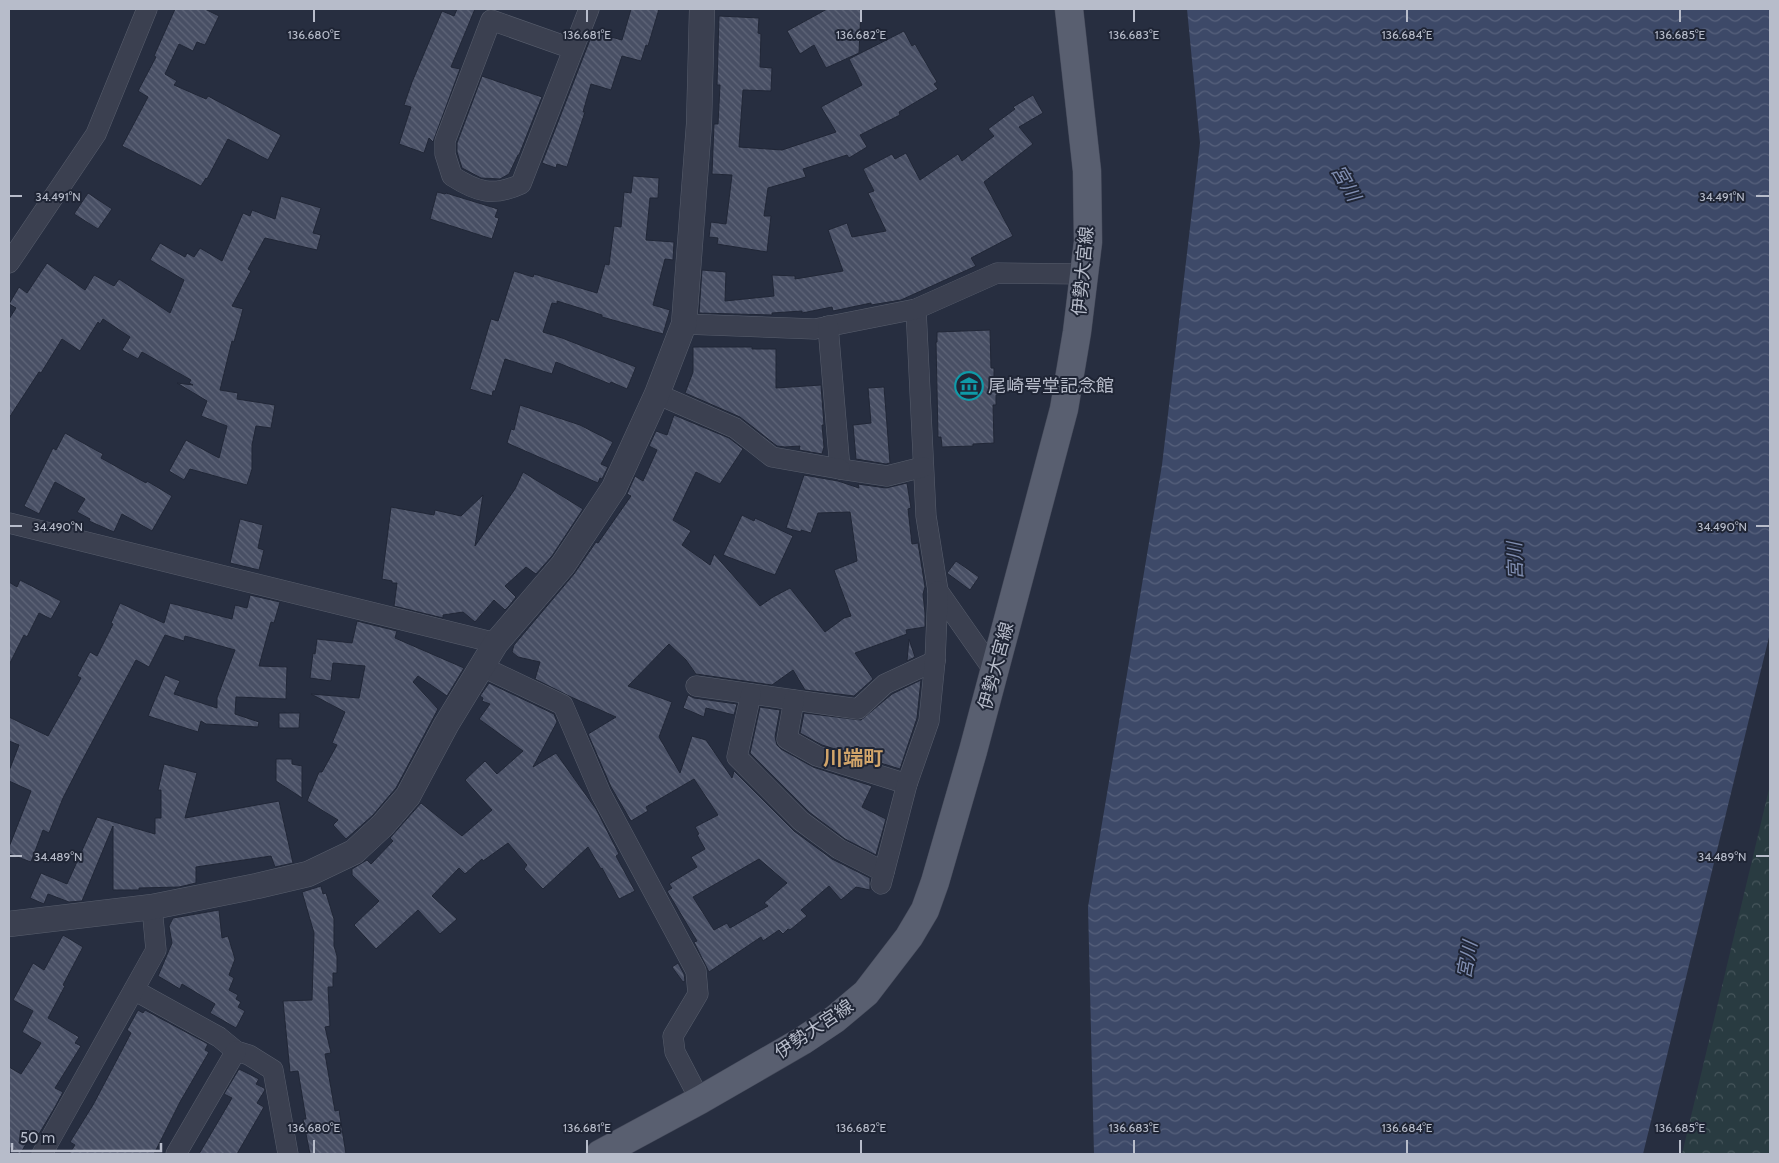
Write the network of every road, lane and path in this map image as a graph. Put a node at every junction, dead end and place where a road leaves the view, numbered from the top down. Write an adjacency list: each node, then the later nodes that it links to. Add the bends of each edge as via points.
1 (147, 9): 6 (street, via 96,134)
2 (589, 9): 5 (street)
3 (702, 9): 9 (street, via 699,124)
4 (1069, 9): 7 (main road, 伊勢大宮線, via 1087,171)
5 (574, 48): 5 (street, via 521,184 508,190 487,191 472,188 452,176 445,154 445,141 491,20)
6 (9, 264)
7 (1085, 274): 8 (street, via 997,273); 19 (main road, 伊勢大宮線, via 1064,409)
8 (916, 308): 10 (street); 12 (street)
9 (684, 324): 10 (street, via 815,329); 11 (street)
10 (828, 326): 13 (street)
11 (656, 394): 13 (street, via 735,428 772,457); 16 (street, via 614,488 563,565)
12 (924, 467): 13 (street, via 886,476); 15 (street, via 926,516)
13 (840, 469)
14 (9, 523): 16 (street)
15 (938, 591): 17 (street); 19 (street)
16 (496, 643): 18 (street)
17 (935, 661): 22 (street, via 885,684 858,709); 23 (street, via 929,721)
18 (483, 667): 24 (street, via 446,725 408,796 354,852 308,874); 28 (street, via 563,705 601,794 696,971 698,994 673,1036 675,1052)
19 (994, 671): 28 (main road, 伊勢大宮線, via 935,882 909,937 866,993 835,1019)
20 (696, 686): 21 (street)
21 (751, 694): 22 (street); 23 (street, via 737,757 801,821 882,878)
22 (794, 700): 23 (street, via 787,739 817,756)
23 (907, 784)
24 (152, 907): 25 (street); 26 (street, via 156,950)
25 (9, 924)
26 (134, 990): 27 (street, via 219,1037); 29 (street)
27 (236, 1050): 30 (street); 31 (street, via 249,1054 273,1070)
28 (700, 1100): 32 (main road, 伊勢大宮線)
29 (42, 1154)
30 (176, 1154)
31 (288, 1154)
32 (600, 1154)

